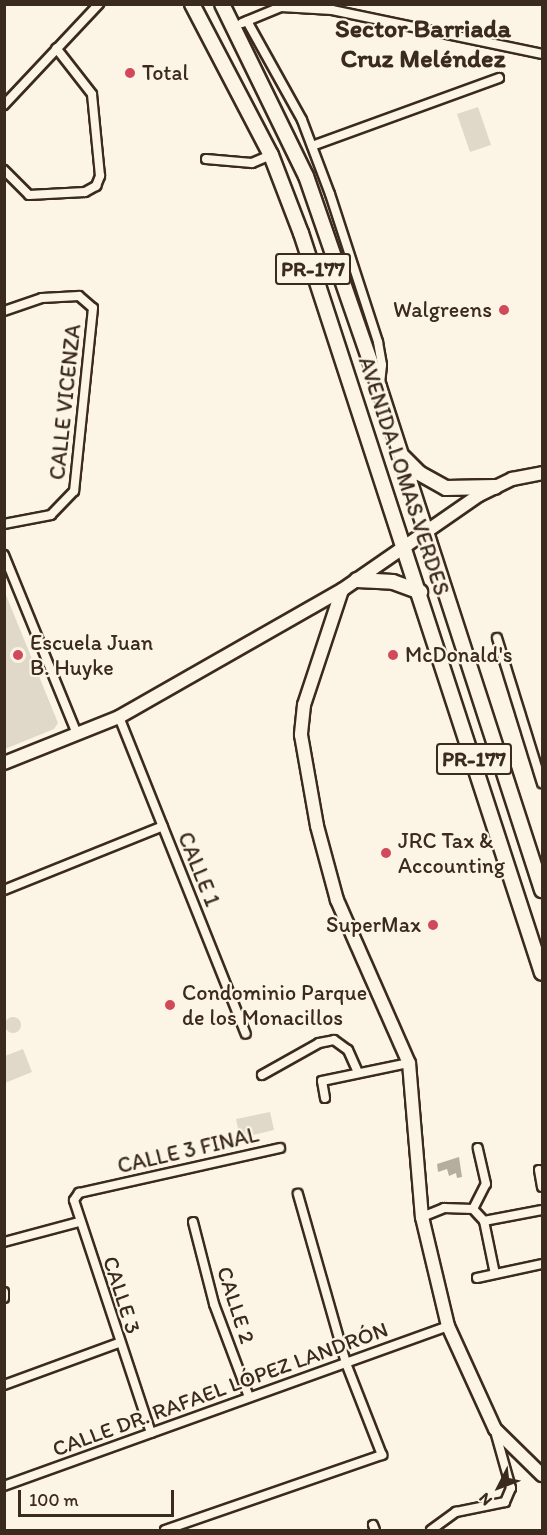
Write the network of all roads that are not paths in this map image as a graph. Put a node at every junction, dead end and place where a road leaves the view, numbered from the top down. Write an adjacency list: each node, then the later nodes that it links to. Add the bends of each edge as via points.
1 (99, 4): 6 (street)
2 (192, 4): 11 (main road, AVENIDA LOMAS VERDES / PR-177)
3 (222, 4): 5 (main road, AVENIDA LOMAS VERDES / PR-177)
4 (247, 21): 5 (street); 7 (street, via 281,7 332,10); 10 (street, via 288,92)
5 (233, 26): 15 (main road, AVENIDA LOMAS VERDES / PR-177, via 306,176)
6 (56, 48): 9 (street); 13 (street, via 92,94 100,176 96,186 85,192 29,195)
7 (543, 54)
8 (499, 78): 10 (street)
9 (4, 105)
10 (312, 146): 15 (street, via 378,342 382,365)
11 (271, 155): 12 (street, via 252,163); 21 (main road, AVENIDA LOMAS VERDES / PR-177, via 334,330)
12 (206, 159)
13 (4, 170)
14 (4, 311): 19 (street, CALLE VICENZA, via 42,298 79,296 93,308 74,491 51,515)
15 (379, 387): 16 (main road, AVENIDA LOMAS VERDES / PR-177)
16 (401, 455): 18 (main road, via 419,473 447,488); 20 (main road, AVENIDA LOMAS VERDES / PR-177)
17 (543, 473): 18 (street)
18 (495, 487): 20 (street)
19 (4, 524)
20 (426, 530): 21 (street); 33 (main road, AVENIDA LOMAS VERDES / PR-177)
21 (404, 546): 23 (street); 25 (main road, AVENIDA LOMAS VERDES / PR-177)
22 (4, 555): 28 (street)
23 (357, 580): 24 (street); 25 (main road, via 393,582)
24 (342, 590): 27 (street); 37 (street, via 304,705 303,759 337,900)
25 (420, 592): 34 (main road, AVENIDA LOMAS VERDES / PR-177)
26 (497, 638): 30 (street)
27 (119, 717): 28 (street); 31 (street, CALLE 1)
28 (77, 734): 29 (street)
29 (4, 763)
30 (543, 783)
31 (162, 826): 32 (street); 36 (street, CALLE 1)
32 (4, 890)
33 (543, 890)
34 (539, 949): 35 (main road, AVENIDA LOMAS VERDES / PR-177)
35 (543, 973)
36 (246, 1034)
37 (409, 1063): 38 (street); 49 (street)
38 (358, 1072): 39 (street, via 348,1050 334,1040 319,1043); 40 (street, via 322,1081)
39 (262, 1075)
40 (325, 1098)
41 (280, 1148): 44 (street, CALLE 3 FINAL)
42 (478, 1148): 47 (street, via 486,1184)
43 (539, 1170): 45 (street)
44 (104, 1187): 51 (street, CALLE 3, via 79,1193 74,1200)
45 (543, 1187)
46 (298, 1194): 61 (street)
47 (473, 1209): 49 (street, via 444,1208); 50 (street)
48 (543, 1210): 50 (street)
49 (422, 1217): 59 (street)
50 (484, 1221): 55 (street)
51 (79, 1222): 53 (street); 60 (street, CALLE 3)
52 (193, 1222): 63 (street, CALLE 2, via 214,1304)
53 (4, 1242)
54 (543, 1264): 55 (street)
55 (495, 1274): 56 (street)
56 (477, 1278)
57 (4, 1292): 58 (street)
58 (4, 1298)
59 (448, 1326): 61 (street, CALLE DR. RAFAEL LÓPEZ LANDRÓN); 64 (street)
60 (119, 1344): 62 (street); 65 (street, CALLE 3)
61 (346, 1363): 63 (street, CALLE DR. RAFAEL LÓPEZ LANDRÓN); 68 (street, via 382,1455)
62 (4, 1385)
63 (249, 1397): 65 (street, CALLE DR. RAFAEL LÓPEZ LANDRÓN)
64 (495, 1429): 66 (street); 69 (street, via 511,1488 505,1502 456,1512)
65 (151, 1433): 67 (street, CALLE DR. RAFAEL LÓPEZ LANDRÓN)
66 (543, 1474)
67 (4, 1486)
68 (165, 1530)
69 (431, 1530)

